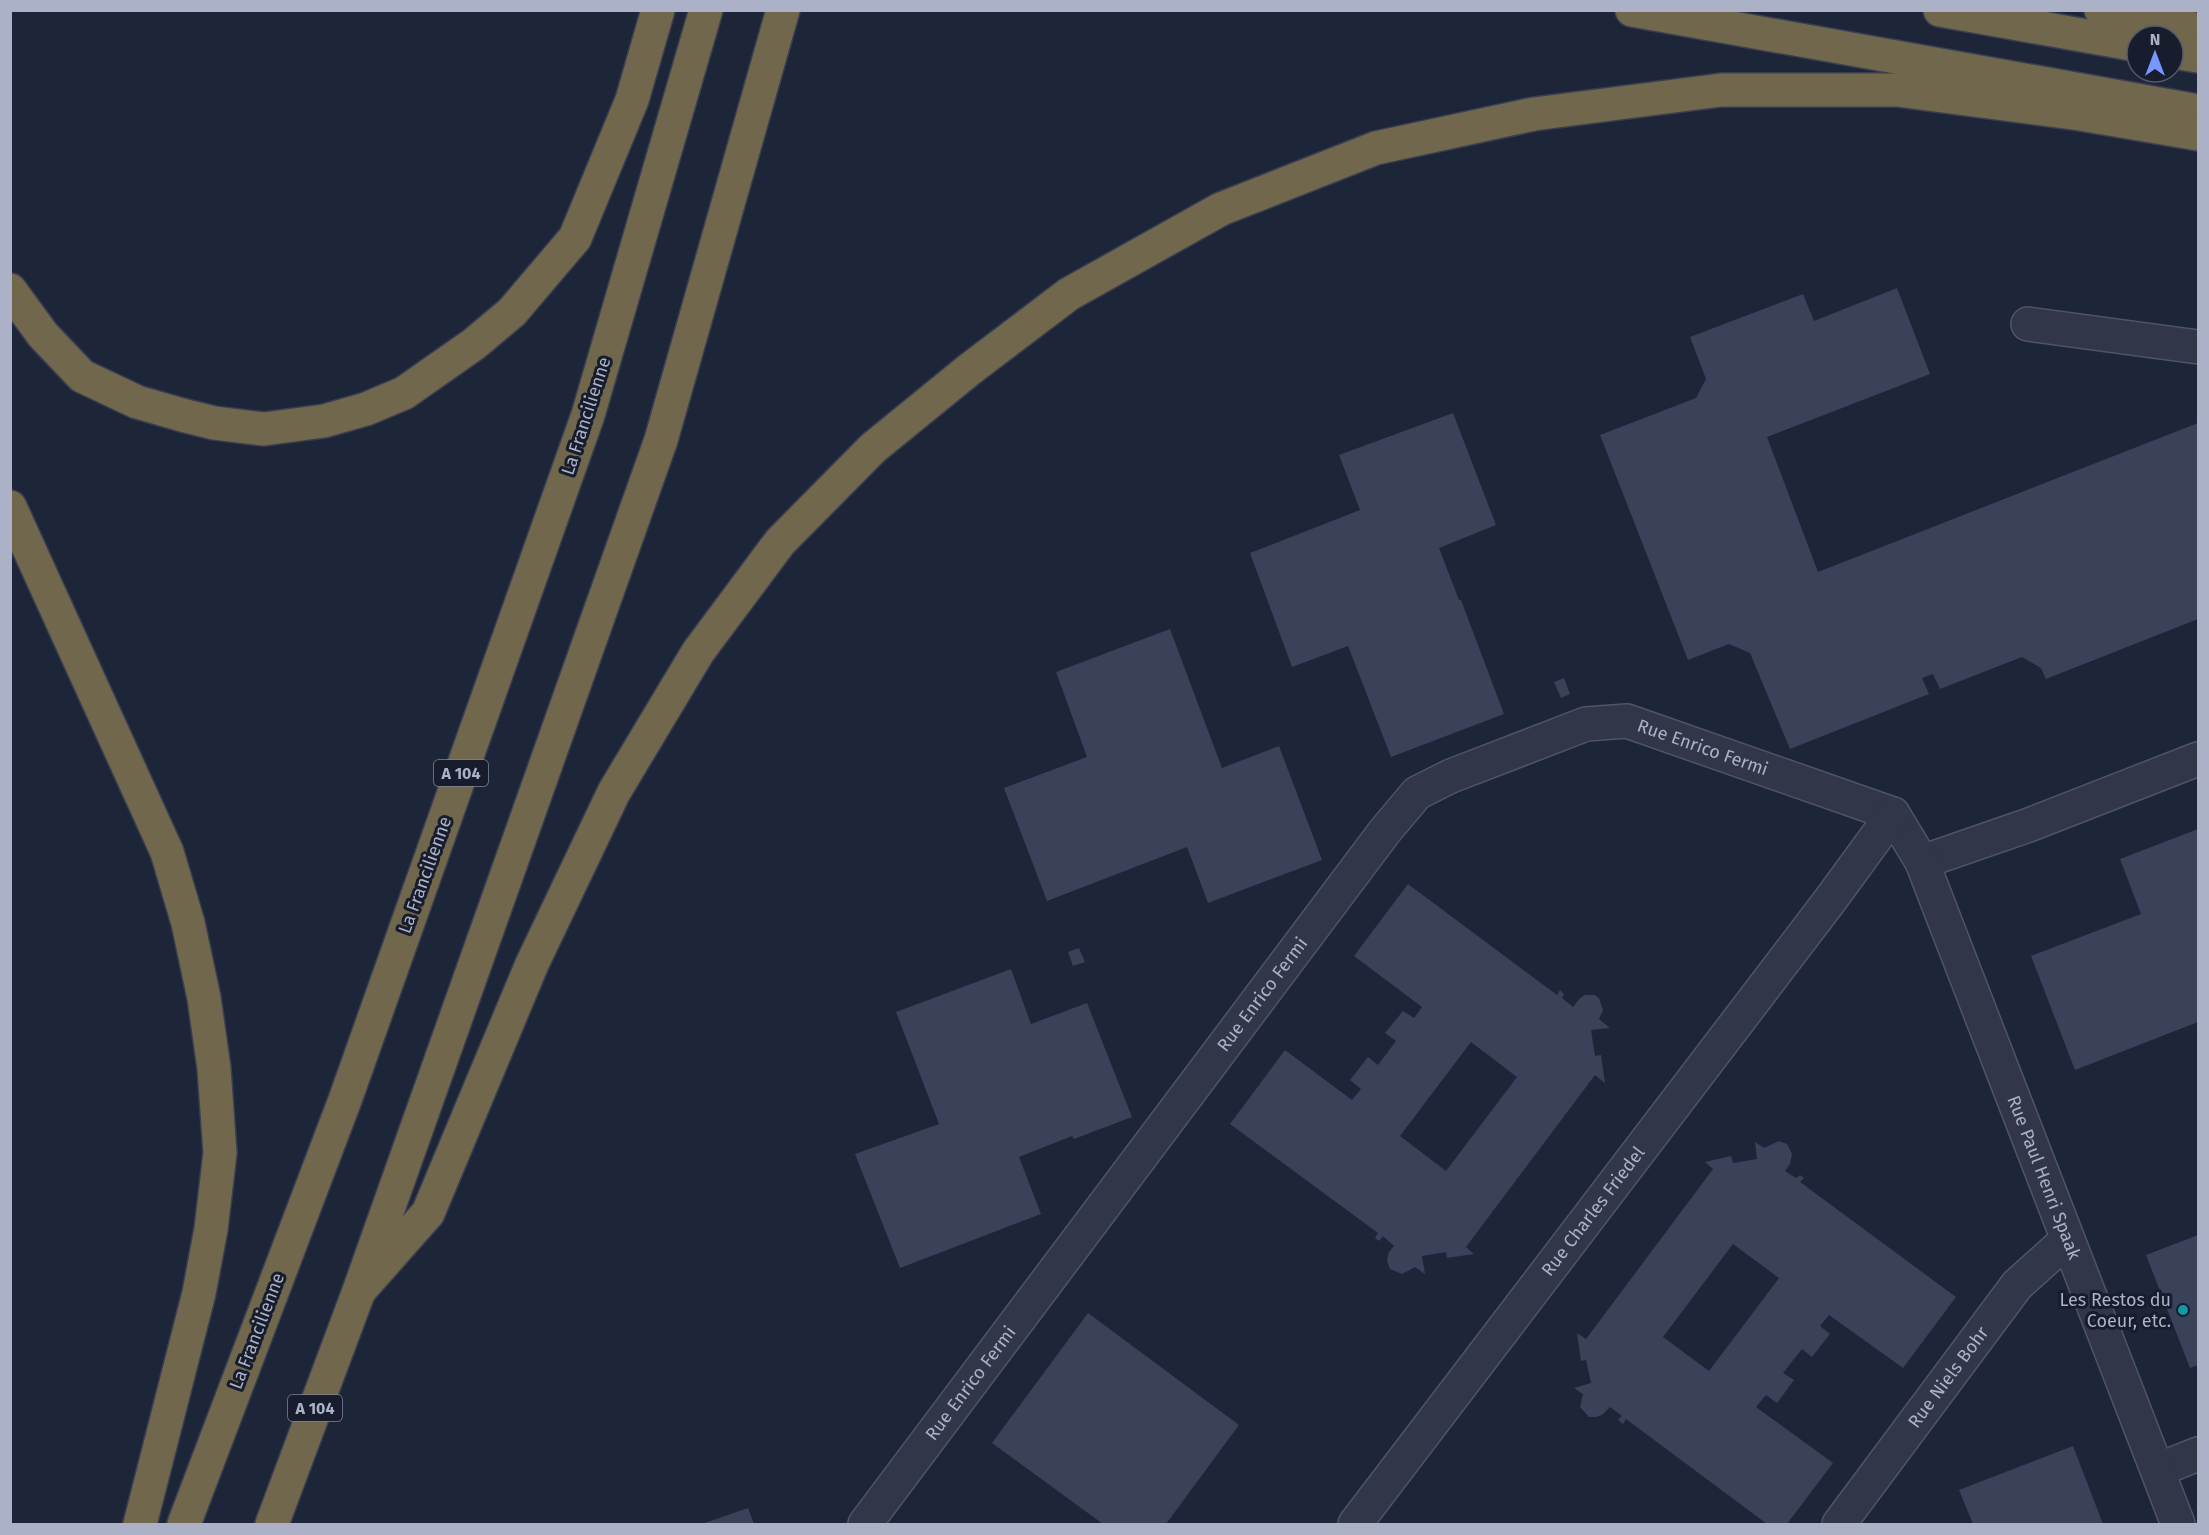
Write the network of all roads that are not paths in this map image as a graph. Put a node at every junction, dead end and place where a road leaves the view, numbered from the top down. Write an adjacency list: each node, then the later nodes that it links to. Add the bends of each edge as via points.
1 (658, 10): 11 (highway, via 632,100 575,238 512,312 404,393 324,421 264,429 182,415 137,402 82,376)
2 (706, 10): 23 (highway, La Francilienne / A 104, via 588,415 349,1089)
3 (783, 10): 19 (highway, A 104, via 661,440)
4 (1632, 10): 9 (highway)
5 (1940, 10): 8 (highway)
6 (2101, 10): 7 (highway)
7 (2199, 30)
8 (2125, 43)
9 (2199, 111)
10 (2199, 134): 19 (highway, via 1898,90 1721,90 1534,114 1376,148 1221,209 1069,294 873,448 780,542 698,652 609,803 532,964 428,1213)
11 (10, 290)
12 (2028, 324): 13 (street)
13 (2199, 347)
14 (10, 507): 22 (highway, via 167,852 188,923 214,1068 220,1153 212,1228)
15 (2199, 759): 17 (street)
16 (1893, 814): 17 (street, Rue Paul Henri Spaak); 25 (street, Rue Enrico Fermi, via 1627,721 1586,724 1416,793); 26 (street, Rue Charles Friedel)
17 (1922, 862): 18 (street, Rue Paul Henri Spaak)
18 (2067, 1239): 21 (street, Rue Paul Henri Spaak); 27 (street, Rue Niels Bohr, via 2017,1285)
19 (359, 1291): 24 (highway, A 104)
20 (2199, 1454): 21 (street)
21 (2158, 1470): 28 (street, Rue Paul Henri Spaak)
22 (140, 1524)
23 (184, 1524)
24 (272, 1524)
25 (865, 1524)
26 (1354, 1524)
27 (1839, 1524)
28 (2178, 1524)

